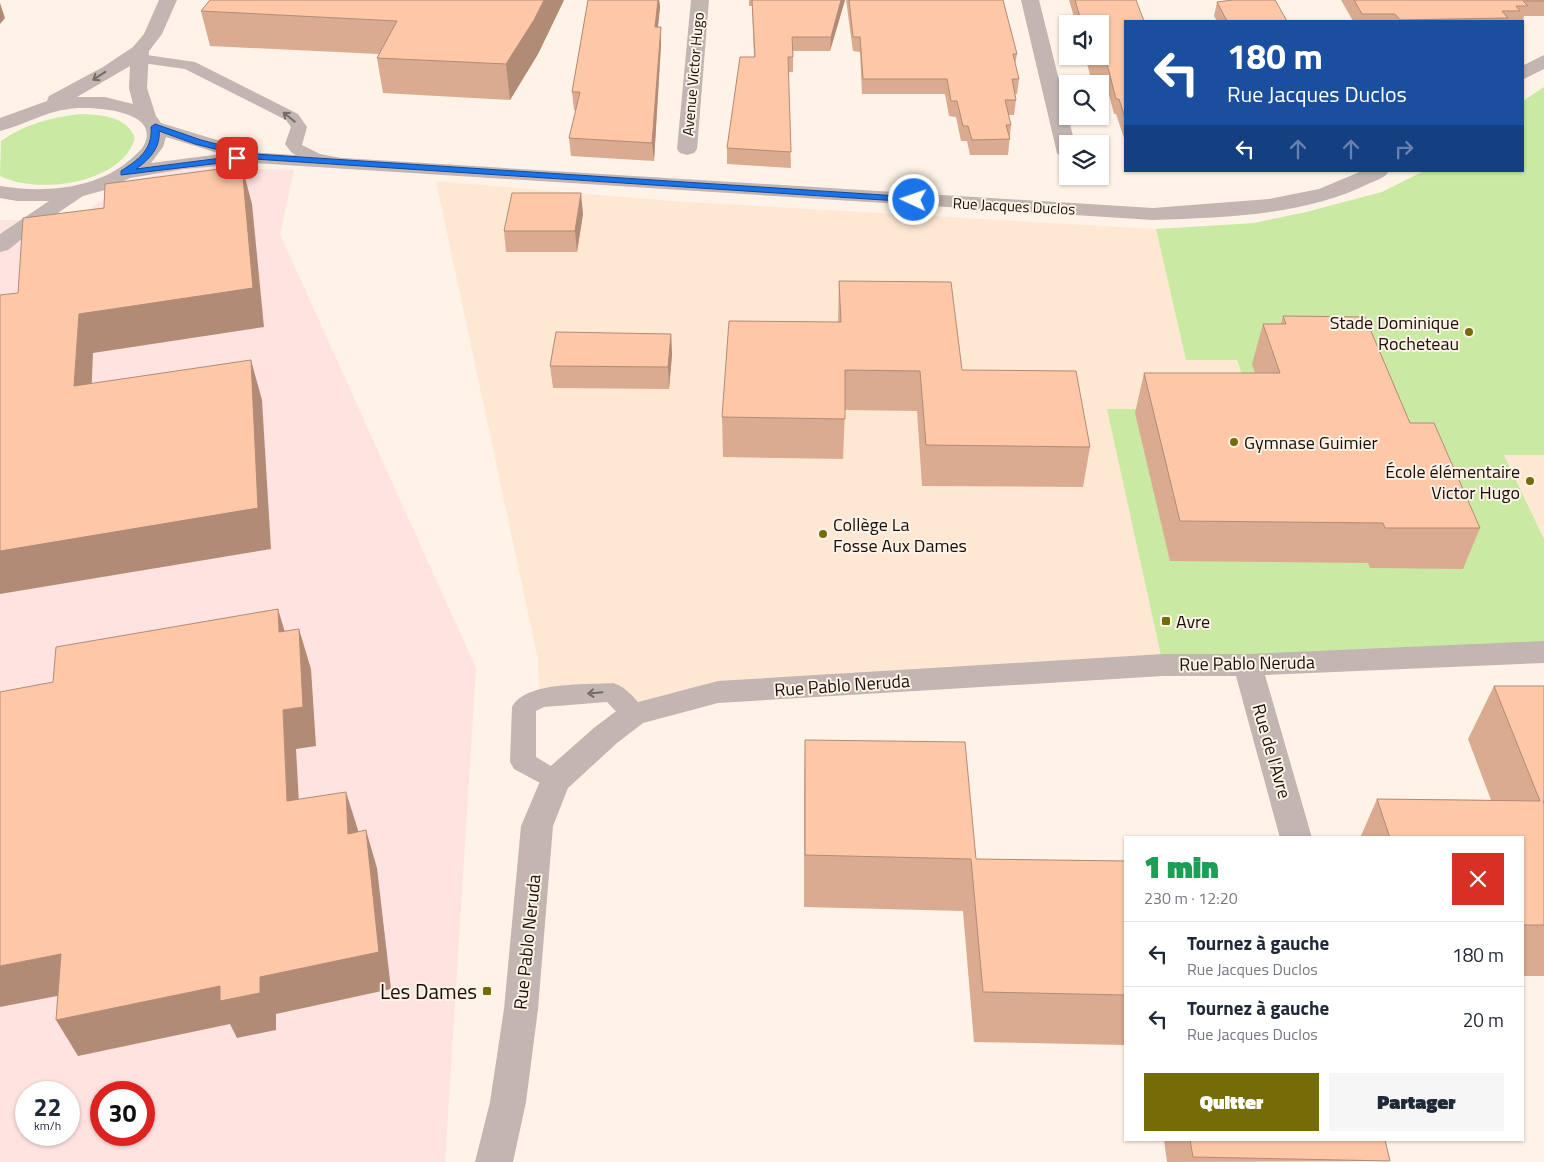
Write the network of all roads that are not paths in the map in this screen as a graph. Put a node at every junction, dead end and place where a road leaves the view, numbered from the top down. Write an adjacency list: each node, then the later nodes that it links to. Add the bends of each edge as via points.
1 (168, 0): 6 (street)
2 (700, 0): 13 (street, Avenue Victor Hugo)
3 (1030, 0): 12 (street)
4 (1524, 53): 5 (street)
5 (1544, 53)
6 (140, 55): 9 (street, one-way to 9); 11 (street, via 138,88); 15 (lane, one-way to 6, via 310,156 295,148 293,144 299,127 292,117 190,65)
7 (1544, 61): 8 (street)
8 (1524, 73)
9 (39, 109): 10 (street, Rue Jacques Duclos); 11 (street, Rue Jacques Duclos, via 89,102 112,104 131,109)
10 (4, 121)
11 (150, 122): 14 (street, Rue Jacques Duclos, via 198,142); 17 (street, Rue Jacques Duclos, via 156,138 151,150 141,162)
12 (1063, 135)
13 (687, 149)
14 (254, 157): 15 (street, Rue Jacques Duclos); 17 (street, Rue Jacques Duclos)
15 (340, 163): 16 (street, Rue Jacques Duclos, via 1153,214 1294,202 1364,180)
16 (1377, 172)
17 (124, 173): 18 (street, Rue Jacques Duclos)
18 (82, 190): 19 (street, Rue Jacques Duclos, via 40,196); 20 (street, via 29,222)
19 (0, 192)
20 (0, 245)
21 (1544, 652): 22 (street, Rue Pablo Neruda)
22 (1248, 665): 23 (street, Rue Pablo Neruda, via 1163,665 718,692); 25 (street, Rue de l'Avre)
23 (634, 714): 24 (street, Rue Pablo Neruda); 24 (lane, one-way to 24, via 613,692 539,698 524,707 523,762)
24 (555, 781): 26 (street, Rue Pablo Neruda, via 537,826 522,1000 508,1102)
25 (1295, 836)
26 (494, 1162)

